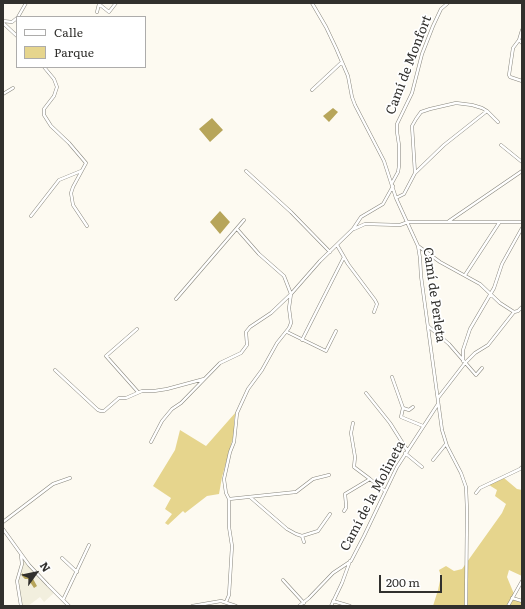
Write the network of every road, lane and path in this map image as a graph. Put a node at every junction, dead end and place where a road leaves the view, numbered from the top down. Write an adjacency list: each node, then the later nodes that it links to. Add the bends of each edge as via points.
1 (26, 3): 6 (street)
2 (116, 3): 5 (street, via 109,12 100,4)
3 (312, 3): 13 (street, Camí de Perleta)
4 (448, 3): 27 (street, Camí de Monfort, via 441,9 433,26 422,54 412,93 397,124 399,166)
5 (97, 12)
6 (18, 16)
7 (16, 19): 8 (street, via 12,22)
8 (3, 22): 10 (street)
9 (522, 30): 11 (street)
10 (16, 35)
11 (519, 40): 12 (street); 15 (street, via 513,48 509,75)
12 (522, 43)
13 (342, 62): 17 (street); 27 (street, Camí de Perleta, via 355,105 384,161)
14 (45, 68): 23 (street, via 57,87 44,109 44,115 51,126 86,161)
15 (522, 81)
16 (13, 88): 18 (street)
17 (312, 90)
18 (3, 94)
19 (487, 111): 20 (street); 26 (street, via 444,145); 26 (street, via 472,105 456,103 421,112 412,126)
20 (498, 122)
21 (502, 145): 22 (street)
22 (522, 162)
23 (82, 171): 29 (street, via 59,180); 35 (street, via 72,186 71,199 75,210)
24 (246, 171): 41 (street)
25 (522, 171): 32 (street)
26 (415, 173): 28 (street, via 404,194)
27 (392, 184): 28 (street, Camí de Perleta); 38 (street, Camí de Monfort, via 383,204 361,217)
28 (396, 198): 31 (street, Camí de Perleta)
29 (31, 216)
30 (244, 220): 37 (street)
31 (408, 222): 32 (street); 38 (street, via 400,225 365,224); 40 (street, Camí de Perleta)
32 (448, 222): 33 (street)
33 (499, 222): 34 (street); 43 (street)
34 (522, 222)
35 (87, 226)
36 (522, 228): 45 (street, via 502,264)
37 (237, 229): 44 (street, via 259,254 284,276); 46 (street)
38 (354, 229): 39 (street, Camí de Monfort)
39 (337, 245): 41 (street, Camí de Monfort); 42 (street)
40 (418, 246): 43 (street, via 440,262); 50 (street, Camí de Perleta)
41 (330, 252): 44 (street, Camí de Monfort)
42 (344, 257): 48 (street, via 375,300 377,304); 54 (street)
43 (465, 275): 45 (street)
44 (291, 294): 53 (street, via 291,323); 59 (street, Camí de Monfort, via 271,313 250,327 246,332 246,345 241,353 224,360)
45 (490, 294): 49 (street); 55 (street, via 470,329 463,350)
46 (176, 299)
47 (522, 307): 49 (street)
48 (374, 312)
49 (514, 312): 55 (street, via 488,345)
50 (428, 326): 55 (street); 62 (street, Camí de Perleta)
51 (137, 329): 60 (street, via 106,356)
52 (336, 331): 54 (street, via 326,351)
53 (287, 332): 54 (street); 80 (street, via 277,343 248,389 237,414 234,442 224,478)
54 (302, 340)
55 (464, 362): 56 (street, via 476,375); 62 (street)
56 (482, 368)
57 (55, 370): 60 (street, via 98,410 104,411 119,398 126,398)
58 (392, 377): 65 (street)
59 (205, 378): 60 (street, via 167,389); 68 (street, Camí de Monfort, via 172,409)
60 (138, 392)
61 (366, 394): 70 (street, via 390,423)
62 (438, 398): 63 (street, Camí de Perleta)
63 (439, 403): 67 (street, Camí de la Molineta); 69 (street, Camí de Perleta)
64 (413, 407): 65 (street, via 409,410)
65 (403, 408): 67 (street, via 401,417)
66 (353, 423): 76 (street, via 351,432 354,467)
67 (423, 426): 70 (street, Camí de la Molineta)
68 (151, 442)
69 (446, 444): 71 (street); 107 (street, Camí de Perleta, via 466,487)
70 (406, 452): 72 (street); 77 (street, Camí de la Molineta)
71 (433, 460)
72 (422, 467)
73 (522, 467): 78 (street)
74 (330, 475): 79 (street, via 313,479 296,492)
75 (70, 478): 83 (street, via 53,484)
76 (370, 479): 77 (street); 81 (street, via 345,494)
77 (385, 491): 90 (street, Camí de la Molineta)
78 (476, 492)
79 (249, 497): 80 (street); 85 (street, via 287,529)
80 (229, 499): 98 (street, via 232,558 230,595)
81 (344, 511)
82 (330, 514): 85 (street, via 318,530)
83 (3, 522)
84 (3, 529): 88 (street)
85 (302, 536): 86 (street)
86 (304, 542)
87 (89, 546): 91 (street)
88 (20, 552): 95 (street); 100 (street, via 22,564 17,581)
89 (62, 558): 91 (street)
90 (351, 561): 97 (street); 99 (street, Camí de la Molineta, via 333,573)
91 (77, 572): 95 (street)
92 (283, 580): 99 (street)
93 (522, 581): 94 (street)
94 (512, 598): 96 (street); 108 (street)
95 (63, 600): 101 (street)
96 (522, 600)
97 (333, 601): 105 (street); 106 (street)
98 (226, 602): 102 (street); 103 (street)
99 (304, 603): 104 (street, Camí de la Molineta)
100 (21, 606)
101 (69, 606)
102 (192, 606)
103 (236, 606)
104 (299, 606)
105 (331, 606)
106 (350, 606)
107 (466, 606)
108 (508, 606)

